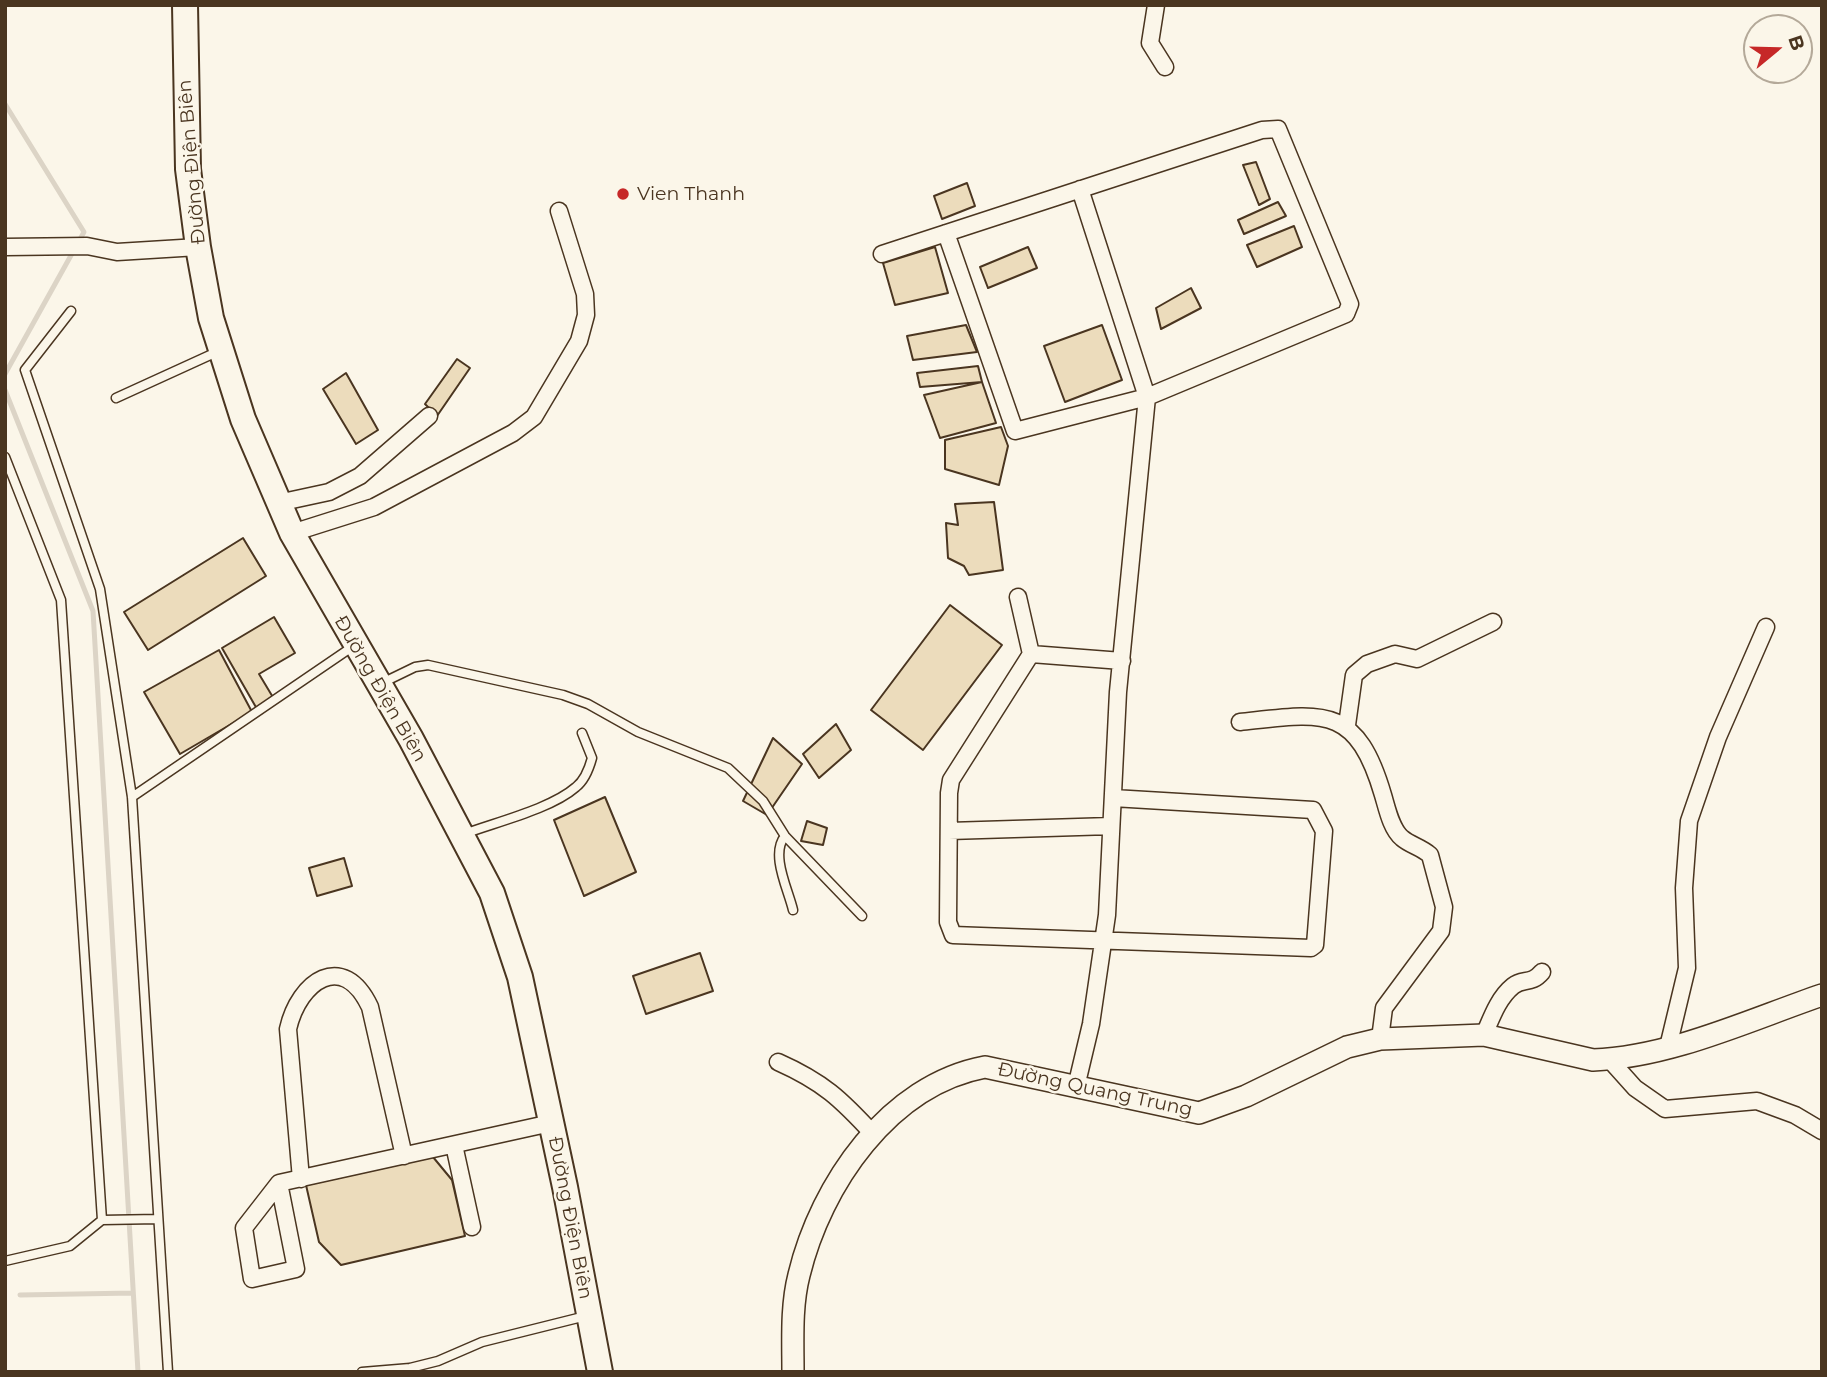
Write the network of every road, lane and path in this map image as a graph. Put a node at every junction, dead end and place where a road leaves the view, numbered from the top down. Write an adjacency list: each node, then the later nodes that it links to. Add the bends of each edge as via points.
1 (185, 5): 8 (main road, Đường Điện Biên, via 188,169)
2 (1156, 5): 3 (street, via 1150,43)
3 (1166, 67)
4 (1080, 189): 6 (street); 12 (street); 12 (street, via 1262,130 1278,130 1347,293 1350,304 1346,314)
5 (559, 211): 17 (street, via 585,294 585,324 534,417 513,433 374,507)
6 (946, 233): 9 (street); 12 (street, via 1016,431)
7 (5, 247): 8 (street, via 87,246 117,252)
8 (198, 247): 11 (main road, Đường Điện Biên, via 211,318)
9 (882, 254)
10 (71, 311): 28 (lane, via 25,370 100,589)
11 (222, 349): 13 (lane); 16 (main road, Đường Điện Biên, via 243,419)
12 (1147, 397): 23 (street)
13 (116, 398)
14 (429, 416): 16 (street, via 360,476 329,492)
15 (5, 457): 52 (lane, via 61,600)
16 (278, 503): 17 (main road, Đường Điện Biên)
17 (292, 533): 21 (main road, Đường Điện Biên)
18 (1018, 597): 22 (street)
19 (1493, 622): 26 (street, via 1418,659 1395,654 1367,664 1354,674)
20 (1766, 627): 41 (street, via 1718,737 1689,821 1684,888 1687,968)
21 (355, 645): 24 (main road, Đường Điện Biên); 28 (lane)
22 (1031, 654): 23 (street); 31 (street, via 951,780)
23 (1122, 661): 29 (street)
24 (379, 685): 32 (main road, Đường Điện Biên); 33 (lane, via 428,665 563,695 728,768 763,801)
25 (1240, 722): 26 (street, via 1296,716 1328,717)
26 (1347, 725): 40 (street, via 1364,750 1402,838 1430,855 1444,907 1441,931 1384,1008)
27 (582, 733): 32 (lane, via 592,758 577,787)
28 (132, 797): 53 (lane)
29 (1113, 798): 30 (street); 36 (street, via 1313,810 1324,831 1323,858 1317,941 1311,948)
30 (1111, 826): 31 (street); 36 (street)
31 (948, 831): 36 (street, via 948,922 953,934)
32 (461, 835): 45 (main road, Đường Điện Biên, via 492,893 520,977)
33 (785, 836): 34 (lane, via 779,857); 35 (lane)
34 (793, 910)
35 (862, 916)
36 (1103, 939): 44 (street)
37 (1542, 972): 39 (street, via 1510,989)
38 (1822, 995): 41 (street, Đường Quang Trung)
39 (1484, 1035): 40 (street, Đường Quang Trung); 42 (street, Đường Quang Trung, via 1593,1060)
40 (1380, 1039): 44 (street, Đường Quang Trung, via 1347,1047 1246,1096 1199,1113)
41 (1668, 1047): 42 (street, Đường Quang Trung)
42 (1609, 1059): 46 (street, via 1635,1088 1665,1109 1757,1101)
43 (778, 1062): 47 (street, via 836,1094)
44 (1076, 1087): 47 (street, Đường Quang Trung, via 985,1067 960,1072 918,1092)
45 (551, 1123): 48 (street); 56 (main road, Đường Điện Biên)
46 (1822, 1131)
47 (874, 1135): 60 (street, Đường Quang Trung, via 816,1217 798,1278)
48 (454, 1145): 49 (street); 54 (street)
49 (404, 1156): 50 (street); 50 (street, via 370,1007 353,984 328,976 309,986 294,1007 288,1029)
50 (301, 1178): 51 (street)
51 (279, 1183): 51 (street, via 296,1269 252,1279 244,1228)
52 (106, 1219): 53 (lane); 55 (lane, via 69,1246)
53 (154, 1219): 57 (lane)
54 (472, 1227)
55 (5, 1261)
56 (589, 1316): 58 (lane, via 482,1342 410,1368); 59 (main road, Đường Điện Biên)
57 (168, 1372)
58 (362, 1372)
59 (600, 1372)
60 (793, 1372)

